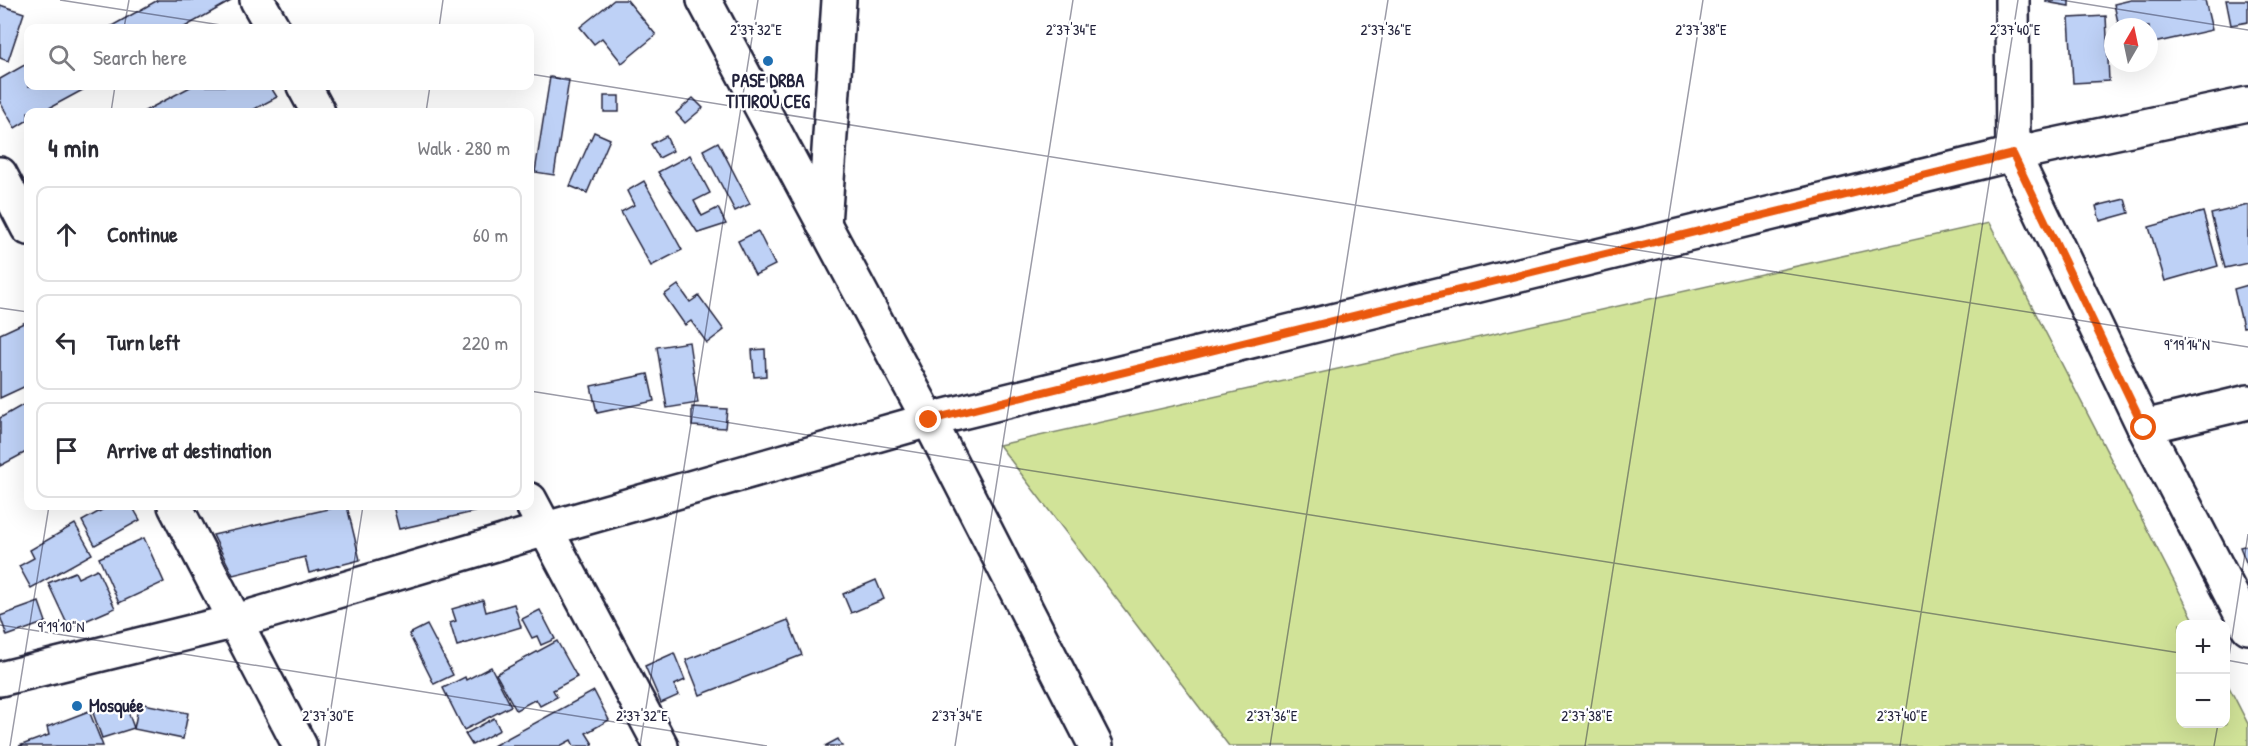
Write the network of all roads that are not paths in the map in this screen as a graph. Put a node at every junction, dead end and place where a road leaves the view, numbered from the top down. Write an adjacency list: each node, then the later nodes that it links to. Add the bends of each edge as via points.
1 (257, 0): 5 (street)
2 (704, 0): 12 (street)
3 (839, 0): 12 (street)
4 (2012, 0): 9 (street)
5 (271, 24)
6 (306, 90): 8 (street)
7 (2248, 104): 9 (street)
8 (316, 108)
9 (2013, 154): 14 (street); 15 (street)
10 (0, 174): 11 (street)
11 (24, 220)
12 (824, 225): 14 (street)
13 (2248, 402): 15 (street)
14 (929, 420): 18 (street); 24 (street)
15 (2144, 428): 20 (street)
16 (534, 507): 18 (street)
17 (178, 510): 19 (street)
18 (546, 529): 19 (street); 23 (street)
19 (236, 621): 21 (street); 22 (street)
20 (2248, 627)
21 (0, 679)
22 (300, 746)
23 (661, 746)
24 (1096, 746)

